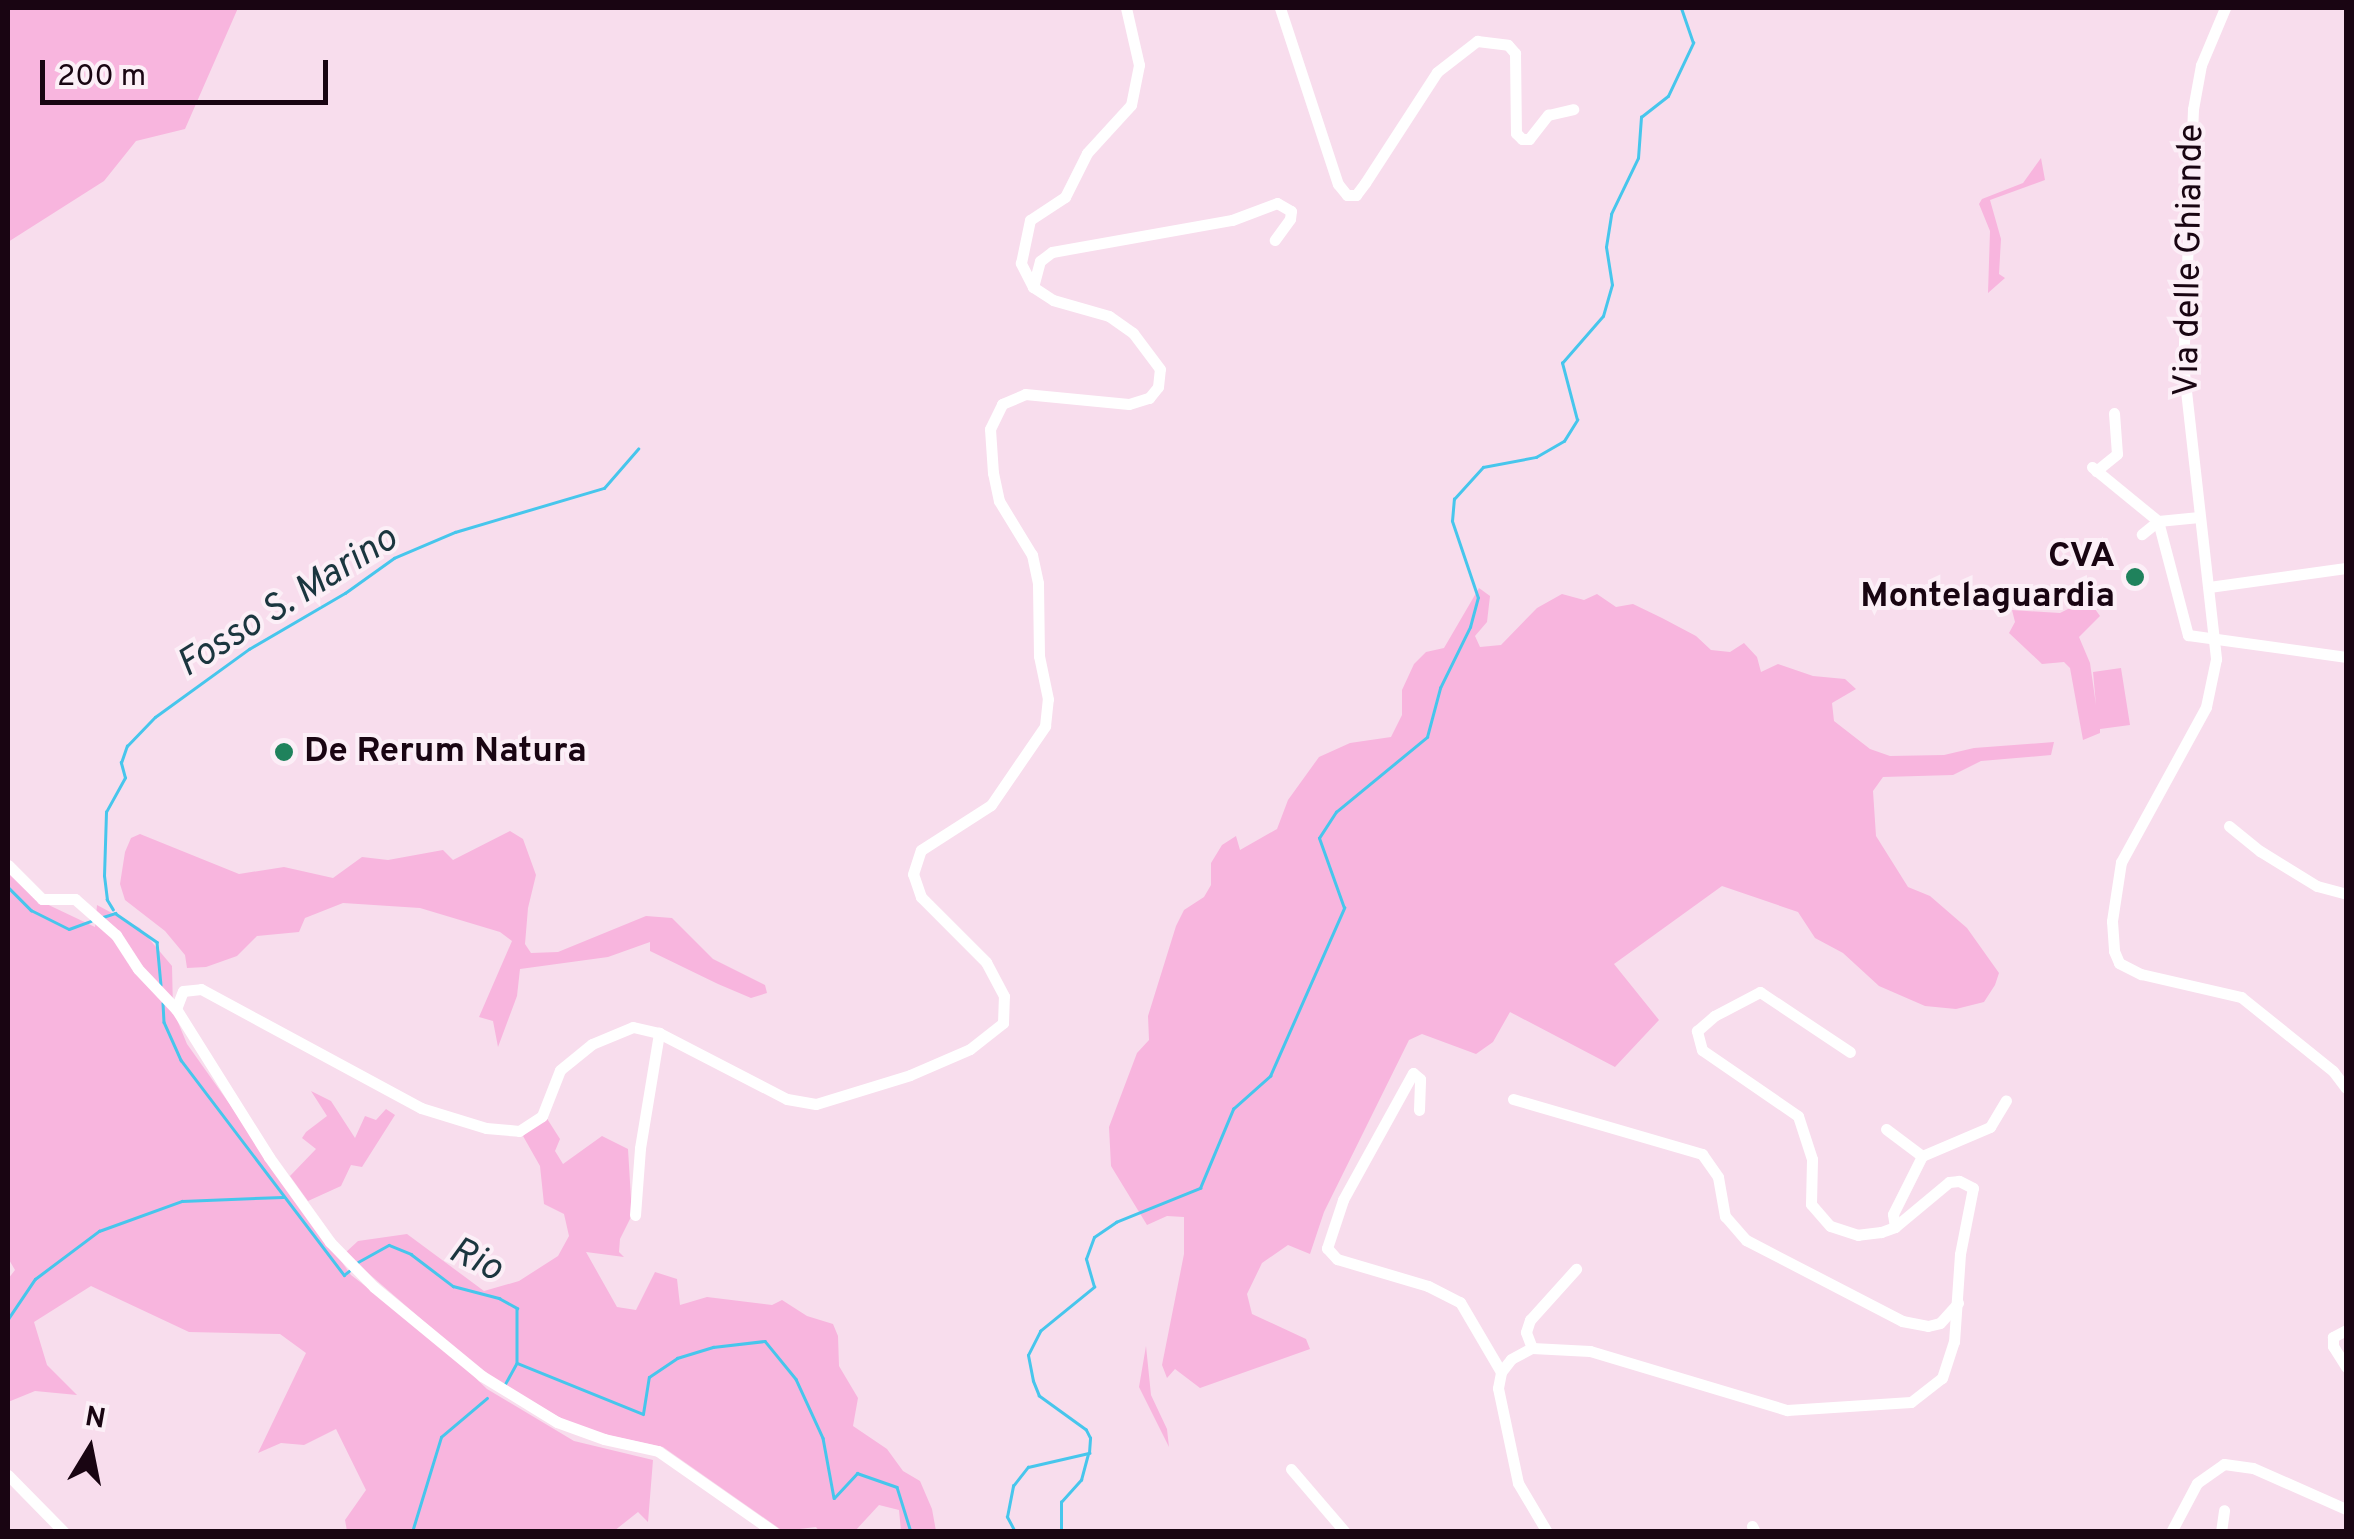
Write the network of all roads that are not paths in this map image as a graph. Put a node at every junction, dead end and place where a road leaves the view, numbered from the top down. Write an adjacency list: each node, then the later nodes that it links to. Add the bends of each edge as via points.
1 (1126, 8): 6 (street, via 1139,64 1131,105 1087,154 1065,197 1030,220 1021,263)
2 (1280, 8): 4 (street, via 1347,195 1366,183 1437,72 1477,41 1508,45 1514,53 1516,132 1522,138 1548,115)
3 (2225, 8): 8 (street, Via delle Ghiande, via 2201,66 2192,127 2184,387)
4 (1573, 109)
5 (1275, 240): 6 (street, via 1291,211 1277,203 1232,220 1052,252 1040,262)
6 (1033, 286): 19 (street, via 1053,300 1109,316 1134,334 1160,369 1150,398 1129,404 1026,394 1002,404 990,428 999,501 1032,555 1038,583 1045,726 991,805 921,850 913,874 921,897 986,962 1004,996 1003,1023 970,1049 910,1075 816,1104 787,1099)
7 (2114, 413): 9 (street, via 2117,454 2094,469)
8 (2199, 518): 9 (street); 12 (street, Via delle Ghiande)
9 (2158, 521): 10 (street); 13 (street, via 2188,635)
10 (2142, 534)
11 (2346, 568): 12 (street)
12 (2209, 587): 13 (street, Via delle Ghiande)
13 (2215, 638): 14 (street); 21 (street, Via delle Ghiande, via 2206,707 2121,862 2114,951 2119,963 2140,974 2241,996)
14 (2346, 658)
15 (2230, 826): 17 (street, via 2317,886)
16 (8, 864): 18 (street, via 42,899 75,899 116,935)
17 (2346, 894)
18 (172, 1005): 19 (street, via 183,991 201,988 421,1108 519,1131 542,1116 560,1070 592,1044 634,1027); 40 (street, via 269,1157 362,1276 482,1376 557,1422 658,1451)
19 (660, 1033): 27 (street)
20 (1850, 1052): 28 (street, via 1760,992 1697,1031 1702,1050 1798,1116 1812,1160 1816,1215 1858,1236)
21 (2346, 1088)
22 (1514, 1098): 30 (street, via 1702,1154 1718,1177 1725,1216 1746,1240 1902,1321 1928,1326)
23 (2006, 1100): 26 (street, via 1990,1127)
24 (1420, 1110): 34 (street, via 1420,1079 1412,1073 1343,1200 1326,1248 1337,1259 1460,1302)
25 (1886, 1129): 26 (street)
26 (1922, 1156): 28 (street, via 1893,1214)
27 (635, 1215)
28 (1894, 1227): 30 (street, via 1937,1188 1958,1181 1973,1188)
29 (1576, 1269): 32 (street, via 1530,1320)
30 (1958, 1303): 32 (street, via 1942,1378 1911,1402 1876,1406 1774,1408 1590,1351)
31 (2346, 1330): 33 (street, via 2333,1337 2332,1346)
32 (1532, 1348): 34 (street)
33 (2346, 1368)
34 (1501, 1372): 42 (street, via 1502,1418 1518,1484)
35 (1290, 1469): 41 (street)
36 (8, 1475): 39 (street)
37 (2346, 1509): 43 (street, via 2253,1468 2224,1464 2197,1483)
38 (2224, 1510): 44 (street)
39 (64, 1532)
40 (774, 1532)
41 (1345, 1532)
42 (1547, 1532)
43 (2172, 1532)
44 (2222, 1532)

